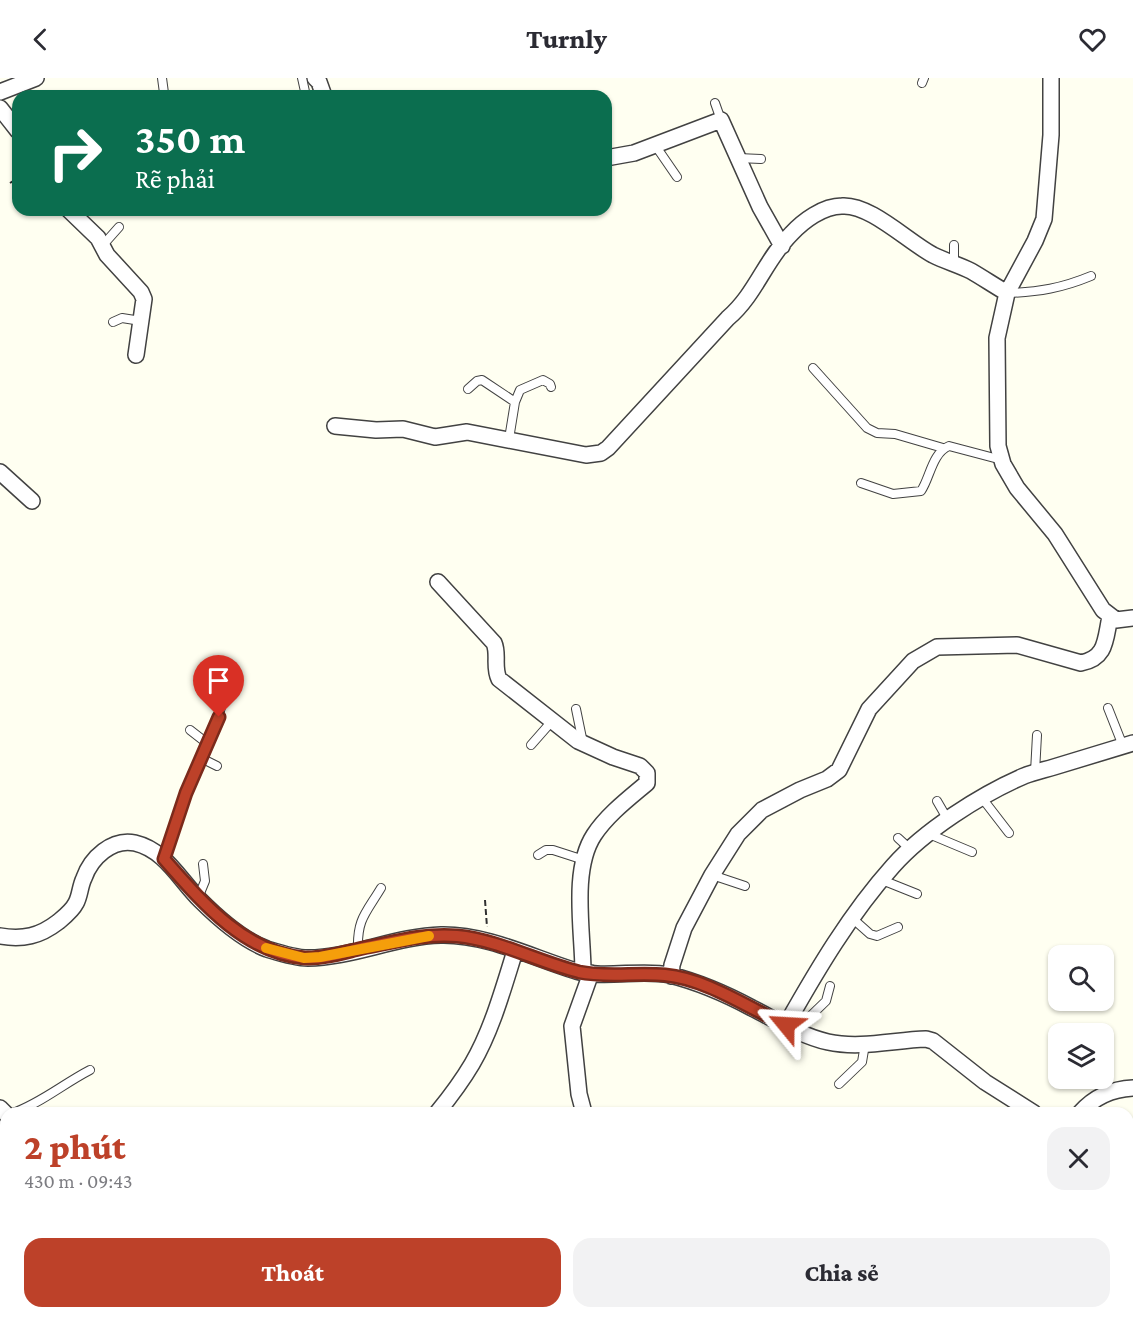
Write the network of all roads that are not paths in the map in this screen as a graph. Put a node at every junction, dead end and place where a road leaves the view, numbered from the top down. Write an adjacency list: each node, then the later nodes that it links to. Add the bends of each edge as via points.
1 (36, 78): 3 (street)
2 (1051, 78): 20 (street, via 1044,219)
3 (0, 92)
4 (716, 103): 6 (lane)
5 (0, 108): 7 (street)
6 (721, 120): 8 (street); 10 (street)
7 (12, 123)
8 (655, 145): 9 (street); 12 (lane)
9 (612, 157)
10 (738, 158): 11 (lane); 17 (street)
11 (761, 159)
12 (677, 177)
13 (75, 216): 16 (street)
14 (119, 226): 16 (lane)
15 (954, 244): 18 (lane)
16 (103, 245): 21 (street, via 107,255 141,292)
17 (782, 246): 18 (street, via 790,234 816,214 843,205 863,209 933,255); 29 (street, via 741,307 601,453 586,455)
18 (954, 264): 20 (street)
19 (1091, 276): 20 (lane, via 1069,286)
20 (1006, 293): 31 (street, via 997,338 997,412)
21 (141, 321): 22 (lane, via 122,318); 23 (street)
22 (113, 322)
23 (136, 355)
24 (813, 368): 30 (lane, via 867,428)
25 (551, 387): 27 (lane, via 543,380 520,390)
26 (468, 389): 27 (lane, via 482,380)
27 (515, 402): 29 (lane)
28 (335, 426): 29 (street, via 403,429 435,437 467,432)
29 (509, 439)
30 (943, 448): 31 (lane, via 956,446); 33 (lane, via 921,491 893,494)
31 (1002, 460): 36 (street, via 1017,488 1054,534)
32 (0, 472): 34 (street)
33 (861, 483)
34 (32, 501)
35 (438, 582): 41 (street, via 494,643 499,678)
36 (1110, 617): 37 (street); 63 (street, via 1102,651 1098,657 1081,663 1017,645 937,647 914,661 869,709 839,770 762,810 738,834)
37 (1133, 618)
38 (223, 701): 45 (lane)
39 (1108, 708): 46 (lane)
40 (576, 709): 44 (lane)
41 (553, 720): 44 (street); 47 (lane)
42 (190, 730): 45 (lane)
43 (1037, 735): 50 (lane)
44 (583, 743): 61 (street, via 640,766 648,778 593,836)
45 (208, 744): 48 (lane)
46 (1128, 744): 50 (street)
47 (531, 745)
48 (201, 758): 49 (lane); 60 (lane)
49 (217, 766)
50 (1035, 772): 51 (street)
51 (982, 798): 53 (street); 54 (lane)
52 (937, 801): 53 (lane)
53 (948, 820): 55 (street)
54 (1009, 833)
55 (929, 834): 57 (street); 58 (lane)
56 (898, 838): 57 (lane)
57 (910, 850): 64 (street)
58 (972, 852)
59 (538, 855): 61 (lane, via 553,850)
60 (164, 859): 68 (street); 71 (street, via 130,842 120,843 106,850 87,871 75,905 64,917 35,936)
61 (584, 860): 74 (street, via 579,902)
62 (203, 864): 68 (lane, via 205,880)
63 (712, 875): 65 (lane); 75 (street, via 684,928)
64 (882, 880): 67 (lane); 69 (street)
65 (745, 886)
66 (381, 888): 72 (lane, via 360,922)
67 (917, 894)
68 (198, 898): 72 (street, via 264,948 304,958)
69 (852, 918): 70 (lane, via 877,936); 77 (street, via 818,969)
70 (897, 927)
71 (6, 937)
72 (358, 950): 73 (street, via 440,935 469,938)
73 (516, 951): 74 (street); 83 (street, via 474,1062)
74 (587, 973): 75 (street); 84 (street, via 572,1026)
75 (671, 976): 77 (street, via 723,993)
76 (830, 986): 77 (lane, via 826,1001)
77 (791, 1028): 78 (street, via 830,1042)
78 (866, 1044): 80 (lane, via 862,1062); 85 (street, via 933,1041)
79 (90, 1070): 82 (lane)
80 (838, 1084)
81 (1132, 1086): 86 (street, via 1097,1098)
82 (27, 1107)
83 (445, 1107)
84 (582, 1107)
85 (1025, 1107)
86 (1087, 1107)

